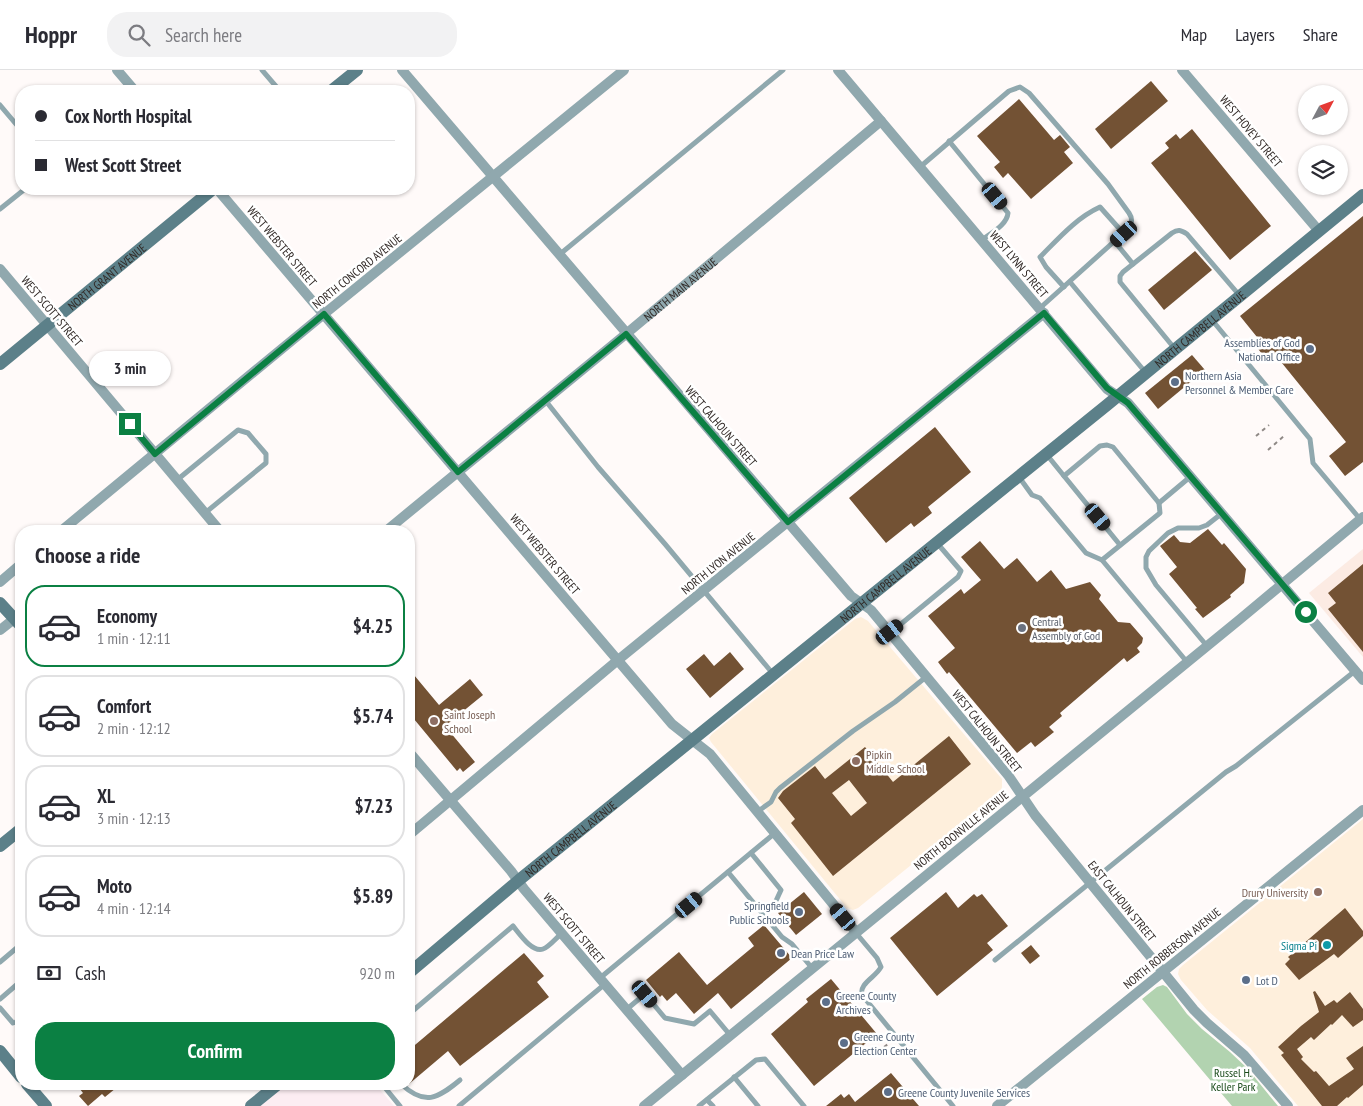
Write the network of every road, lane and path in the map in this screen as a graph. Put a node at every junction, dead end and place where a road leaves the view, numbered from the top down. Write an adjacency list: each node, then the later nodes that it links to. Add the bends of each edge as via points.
1 (117, 70): 9 (street)
2 (262, 70): 10 (lane)
3 (357, 70): 11 (main road)
4 (402, 70): 13 (street, WEST CALHOUN STREET)
5 (624, 70): 19 (street, NORTH CONCORD AVENUE)
6 (783, 70): 29 (lane)
7 (838, 70): 15 (street, WEST LYNN STREET)
8 (1182, 70): 25 (street, WEST HOVEY STREET)
9 (130, 85)
10 (275, 85)
11 (338, 85)
12 (415, 85): 19 (street, WEST CALHOUN STREET)
13 (415, 85)
14 (0, 105): 16 (lane)
15 (881, 121): 18 (street, WEST LYNN STREET); 39 (street, NORTH MAIN AVENUE)
16 (15, 123)
17 (950, 141): 18 (lane); 26 (lane, via 1009,92 1020,87 1024,89 1129,212 1132,224); 27 (lane, via 1008,213 1008,218)
18 (920, 167): 27 (street, WEST LYNN STREET)
19 (492, 177): 29 (street, WEST CALHOUN STREET); 36 (street, NORTH CONCORD AVENUE)
20 (18, 195): 24 (lane)
21 (206, 195): 38 (main road, NORTH GRANT AVENUE)
22 (222, 195): 36 (street, WEST WEBSTER STREET)
23 (1363, 195): 25 (main road, NORTH CAMPBELL AVENUE)
24 (0, 209)
25 (1319, 231): 34 (main road, NORTH CAMPBELL AVENUE)
26 (1124, 234): 28 (lane); 33 (lane, via 1100,207 1058,238 1040,257)
27 (982, 240): 35 (street, WEST LYNN STREET)
28 (1115, 242): 30 (lane); 32 (lane)
29 (559, 255): 39 (street, WEST CALHOUN STREET)
30 (1133, 264): 34 (lane, via 1176,230 1182,231); 40 (lane, via 1120,276 1120,282)
31 (0, 269): 38 (street, WEST SCOTT STREET)
32 (1070, 282): 33 (lane); 42 (lane)
33 (1064, 287): 35 (lane)
34 (1240, 296): 37 (main road, NORTH CAMPBELL AVENUE)
35 (1042, 311): 43 (street, WEST LYNN STREET, via 1107,388); 60 (street, NORTH LYON AVENUE)
36 (324, 314): 49 (street, NORTH CONCORD AVENUE); 51 (street, WEST WEBSTER STREET)
37 (1212, 319): 40 (main road, NORTH CAMPBELL AVENUE); 59 (lane, via 1310,440 1313,463)
38 (48, 325): 41 (main road, NORTH GRANT AVENUE); 49 (street, WEST SCOTT STREET)
39 (626, 334): 44 (street, NORTH MAIN AVENUE); 60 (street, WEST CALHOUN STREET)
40 (1175, 349): 42 (main road, NORTH CAMPBELL AVENUE)
41 (0, 364)
42 (1146, 373): 43 (main road, NORTH CAMPBELL AVENUE)
43 (1118, 396): 50 (main road, NORTH CAMPBELL AVENUE); 54 (street, WEST LYNN STREET, via 1128,403)
44 (545, 400): 51 (street, NORTH MAIN AVENUE); 70 (lane)
45 (1269, 425): 46 (path)
46 (1256, 436)
47 (1284, 436): 48 (path)
48 (1268, 450)
49 (155, 454): 55 (street, WEST SCOTT STREET); 61 (street, NORTH CONCORD AVENUE)
50 (1046, 454): 52 (lane); 53 (main road, NORTH CAMPBELL AVENUE)
51 (458, 472): 63 (street, NORTH MAIN AVENUE); 78 (street, WEST WEBSTER STREET)
52 (1064, 476): 56 (lane, via 1100,446 1113,447); 65 (lane)
53 (1018, 477): 64 (main road, NORTH CAMPBELL AVENUE); 66 (lane, via 1032,495 1040,498 1086,554)
54 (1191, 477): 56 (lane); 58 (street, WEST LYNN STREET)
55 (177, 480): 57 (street, WEST SCOTT STREET); 57 (lane, via 238,430 248,433 266,454 266,463)
56 (1159, 503): 65 (lane, via 1160,512)
57 (205, 513): 62 (street, WEST SCOTT STREET)
58 (1222, 513): 69 (street, WEST LYNN STREET); 77 (lane, via 1199,528 1178,528 1168,533 1146,557 1146,568 1156,584)
59 (1361, 518): 69 (street, NORTH BOONVILLE AVENUE)
60 (788, 522): 70 (street, NORTH LYON AVENUE); 72 (street, WEST CALHOUN STREET, via 851,596)
61 (68, 525)
62 (215, 525)
63 (393, 525)
64 (937, 543): 72 (main road, NORTH CAMPBELL AVENUE); 76 (lane, via 961,571 958,577)
65 (1120, 545): 66 (lane)
66 (1102, 560): 79 (lane)
67 (15, 569): 68 (street)
68 (0, 582)
69 (1282, 584): 77 (street, NORTH BOONVILLE AVENUE); 80 (street, WEST LYNN STREET)
70 (703, 591): 78 (street, NORTH LYON AVENUE); 81 (lane)
71 (0, 603): 73 (main road)
72 (862, 603): 76 (street, WEST CALHOUN STREET); 81 (main road, NORTH CAMPBELL AVENUE)
73 (15, 619)
74 (15, 623): 75 (street)
75 (0, 630)
76 (890, 632): 82 (street, WEST CALHOUN STREET)
77 (1207, 646): 79 (street, NORTH BOONVILLE AVENUE)
78 (618, 660): 84 (street, WEST WEBSTER STREET, via 672,724); 87 (street, NORTH LYON AVENUE)
79 (1187, 662): 86 (street, NORTH BOONVILLE AVENUE)
80 (1356, 671): 83 (street, WEST LYNN STREET); 97 (lane)
81 (774, 675): 84 (main road, NORTH CAMPBELL AVENUE)
82 (926, 677): 86 (street, WEST CALHOUN STREET); 89 (lane, via 821,755 780,788 771,802)
83 (1363, 680)
84 (693, 740): 89 (street, WEST WEBSTER STREET, via 710,754); 96 (main road, NORTH CAMPBELL AVENUE)
85 (415, 759): 87 (street, WEST SCOTT STREET)
86 (1022, 796): 97 (street, EAST CALHOUN STREET); 99 (street, NORTH BOONVILLE AVENUE)
87 (451, 800): 90 (street, NORTH LYON AVENUE); 96 (street, WEST SCOTT STREET)
88 (1363, 810): 106 (street, NORTH ROBBERSON AVENUE)
89 (757, 812): 91 (street, WEST WEBSTER STREET)
90 (415, 830)
91 (775, 833): 94 (lane); 99 (street, WEST WEBSTER STREET)
92 (15, 834): 93 (main road)
93 (0, 846)
94 (751, 853): 95 (lane); 98 (lane, via 781,890 775,903)
95 (728, 872): 98 (lane); 107 (lane)
96 (519, 880): 100 (street, WEST SCOTT STREET); 104 (main road, NORTH CAMPBELL AVENUE)
97 (1090, 883): 102 (lane); 106 (street, EAST CALHOUN STREET)
98 (762, 914): 105 (lane)
99 (856, 932): 105 (street, NORTH BOONVILLE AVENUE); 136 (lane, via 882,966 863,986 862,995)
100 (562, 934): 107 (street, WEST SCOTT STREET); 111 (lane, via 544,949 538,949 513,926)
101 (15, 950): 103 (lane)
102 (995, 960)
103 (0, 962)
104 (415, 968)
105 (812, 968): 114 (street, NORTH BOONVILLE AVENUE)
106 (1162, 971): 137 (street, NORTH ROBBERSON AVENUE); 138 (street, EAST CALHOUN STREET, via 1200,1017 1244,1055)
107 (602, 981): 112 (street, WEST SCOTT STREET); 131 (lane)
108 (15, 986): 109 (lane)
109 (0, 999)
110 (0, 1008): 113 (lane, via 12,1023)
111 (415, 1008)
112 (626, 1010): 114 (lane, via 645,994 665,1018 694,1024 710,1011); 119 (street, WEST SCOTT STREET)
113 (15, 1022)
114 (730, 1035): 119 (street, NORTH BOONVILLE AVENUE)
115 (888, 1044): 116 (path)
116 (884, 1047)
117 (0, 1052): 118 (main road)
118 (15, 1069)
119 (682, 1075): 128 (street, NORTH BOONVILLE AVENUE)
120 (734, 1077): 126 (lane); 134 (lane); 135 (lane, via 756,1060 765,1059)
121 (460, 1080): 125 (lane, via 433,1100 420,1100)
122 (32, 1090): 129 (main road)
123 (272, 1090): 127 (main road)
124 (387, 1090): 130 (lane)
125 (406, 1090)
126 (707, 1100): 132 (lane); 133 (lane)
127 (259, 1104)
128 (650, 1104)
129 (46, 1106)
130 (400, 1106)
131 (459, 1106)
132 (699, 1106)
133 (713, 1106)
134 (758, 1106)
135 (804, 1106)
136 (953, 1106)
137 (997, 1106)
138 (1288, 1106)

